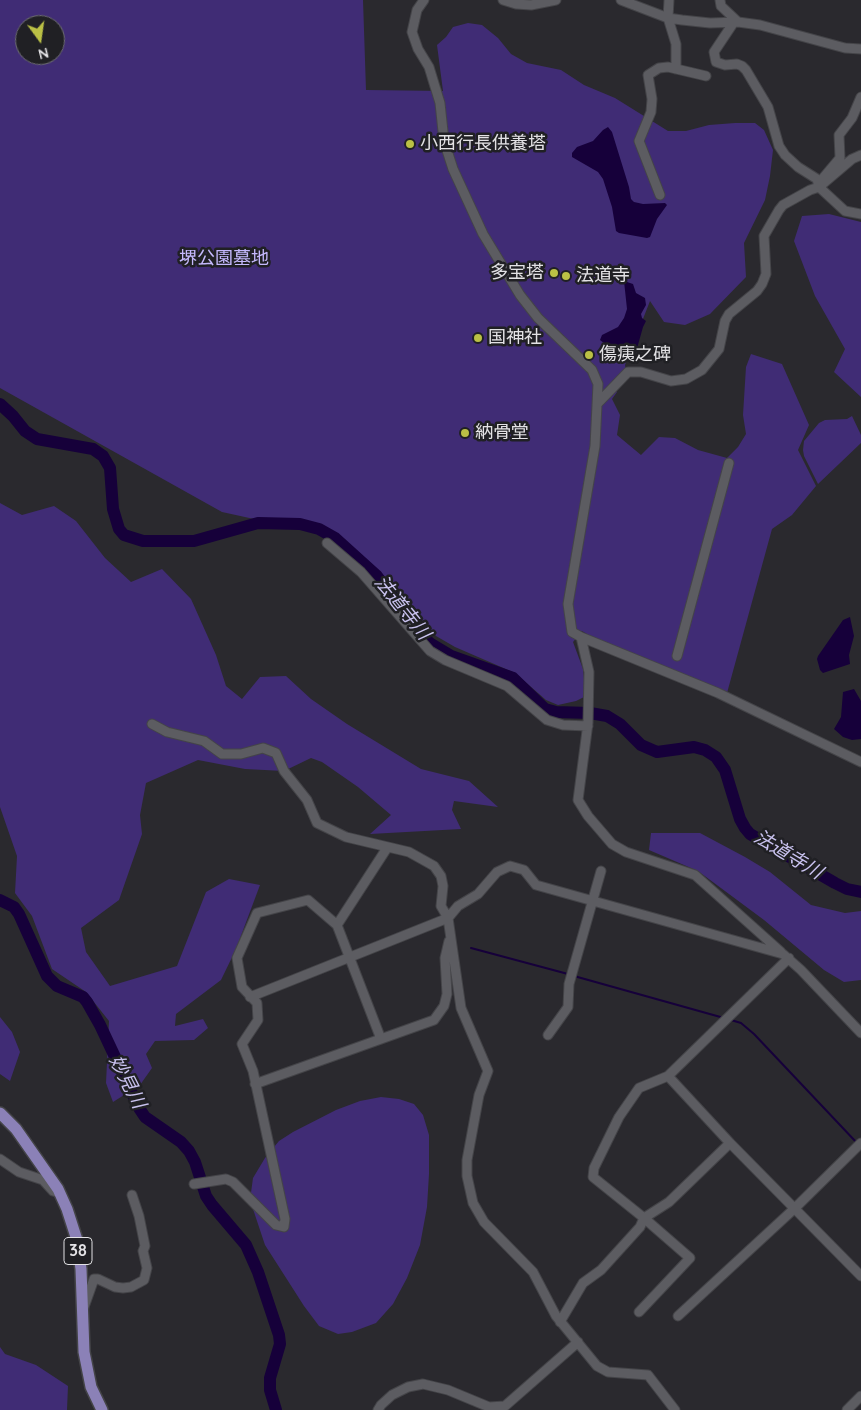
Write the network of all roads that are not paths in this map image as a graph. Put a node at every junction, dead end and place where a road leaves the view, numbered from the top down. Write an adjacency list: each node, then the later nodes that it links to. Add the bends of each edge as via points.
1 (424, 0): 17 (street, via 417,10 412,32 429,67 440,102 444,141 453,169 483,234 520,295 538,318 592,370 596,377)
2 (503, 0): 3 (street, via 531,5)
3 (556, 0)
4 (621, 0): 7 (street)
5 (669, 0): 7 (street)
6 (720, 0): 8 (street, via 721,6)
7 (668, 18): 8 (street, via 710,23); 10 (street, via 676,44)
8 (736, 22): 9 (street); 14 (street, via 714,52 716,62 737,64 746,70 768,107 779,146 791,161 817,179)
9 (861, 49)
10 (676, 69): 11 (street); 15 (street, via 659,68 648,75 651,112 639,141)
11 (706, 76)
12 (861, 97): 14 (street, via 852,118 839,135 840,158)
13 (861, 156): 14 (street, via 852,159)
14 (819, 185): 16 (street, via 845,211); 17 (street, via 783,205 766,230 766,274 762,284 729,314 719,349 702,370 686,379 671,382 641,372 628,372)
15 (660, 195)
16 (861, 214)
17 (598, 402): 20 (street, via 595,446 568,604 572,632)
18 (730, 463): 21 (street)
19 (326, 543): 23 (street, via 361,572 430,651 507,686 548,720 563,725)
20 (581, 637): 23 (street, via 588,672); 24 (street, via 718,693)
21 (677, 656)
22 (152, 724): 25 (street, via 168,732 204,741 222,754 241,754 263,748 276,754 284,771 308,800 317,823 346,837)
23 (588, 725): 31 (street, via 578,800 588,816 612,844 626,852 695,876)
24 (861, 762)
25 (387, 848): 28 (street, via 409,852 434,866 441,876 441,906); 29 (street)
26 (602, 871): 27 (street)
27 (592, 900): 28 (street, via 536,885 524,870 510,866 498,872 478,894 458,906); 31 (street); 35 (street, via 568,984 568,1007)
28 (448, 918): 30 (street); 32 (street)
29 (337, 925): 32 (street); 33 (street, via 308,900 257,913 237,958 242,988)
30 (451, 936): 36 (street, via 445,958 447,994 444,1006 434,1020); 52 (street, via 461,1008 488,1071 479,1095 467,1160 473,1203 484,1222 533,1272)
31 (786, 956): 34 (street); 37 (street)
32 (350, 957): 33 (street); 36 (street)
33 (250, 997): 38 (street, via 257,1003 258,1020 242,1044)
34 (861, 1033)
35 (548, 1035)
36 (381, 1039): 38 (street)
37 (668, 1076): 40 (street); 47 (street, via 639,1088 619,1117 594,1168 593,1177)
38 (255, 1084): 43 (street, via 285,1219 284,1227 276,1224 233,1182)
39 (0, 1113): 44 (main road, 38, via 16,1129)
40 (730, 1143): 46 (street); 47 (street, via 669,1202)
41 (861, 1143): 46 (street)
42 (0, 1160): 44 (street, via 19,1172 44,1180 53,1192)
43 (194, 1184)
44 (60, 1193): 49 (main road, 38, via 77,1240)
45 (132, 1195): 49 (street, via 145,1246 147,1268 144,1280 123,1288 94,1279)
46 (795, 1208): 48 (street); 51 (street)
47 (644, 1218): 50 (street, via 690,1258); 52 (street, via 640,1227 601,1270 582,1283)
48 (861, 1276)
49 (82, 1309): 56 (main road, 38, via 91,1387)
50 (639, 1312)
51 (678, 1316)
52 (560, 1322): 53 (street)
53 (578, 1342): 55 (street); 58 (street, via 597,1366 608,1372 648,1376)
54 (861, 1396): 59 (street)
55 (505, 1408): 57 (street, via 490,1407 423,1384 392,1395)
56 (102, 1410)
57 (378, 1410)
58 (676, 1410)
59 (847, 1410)

